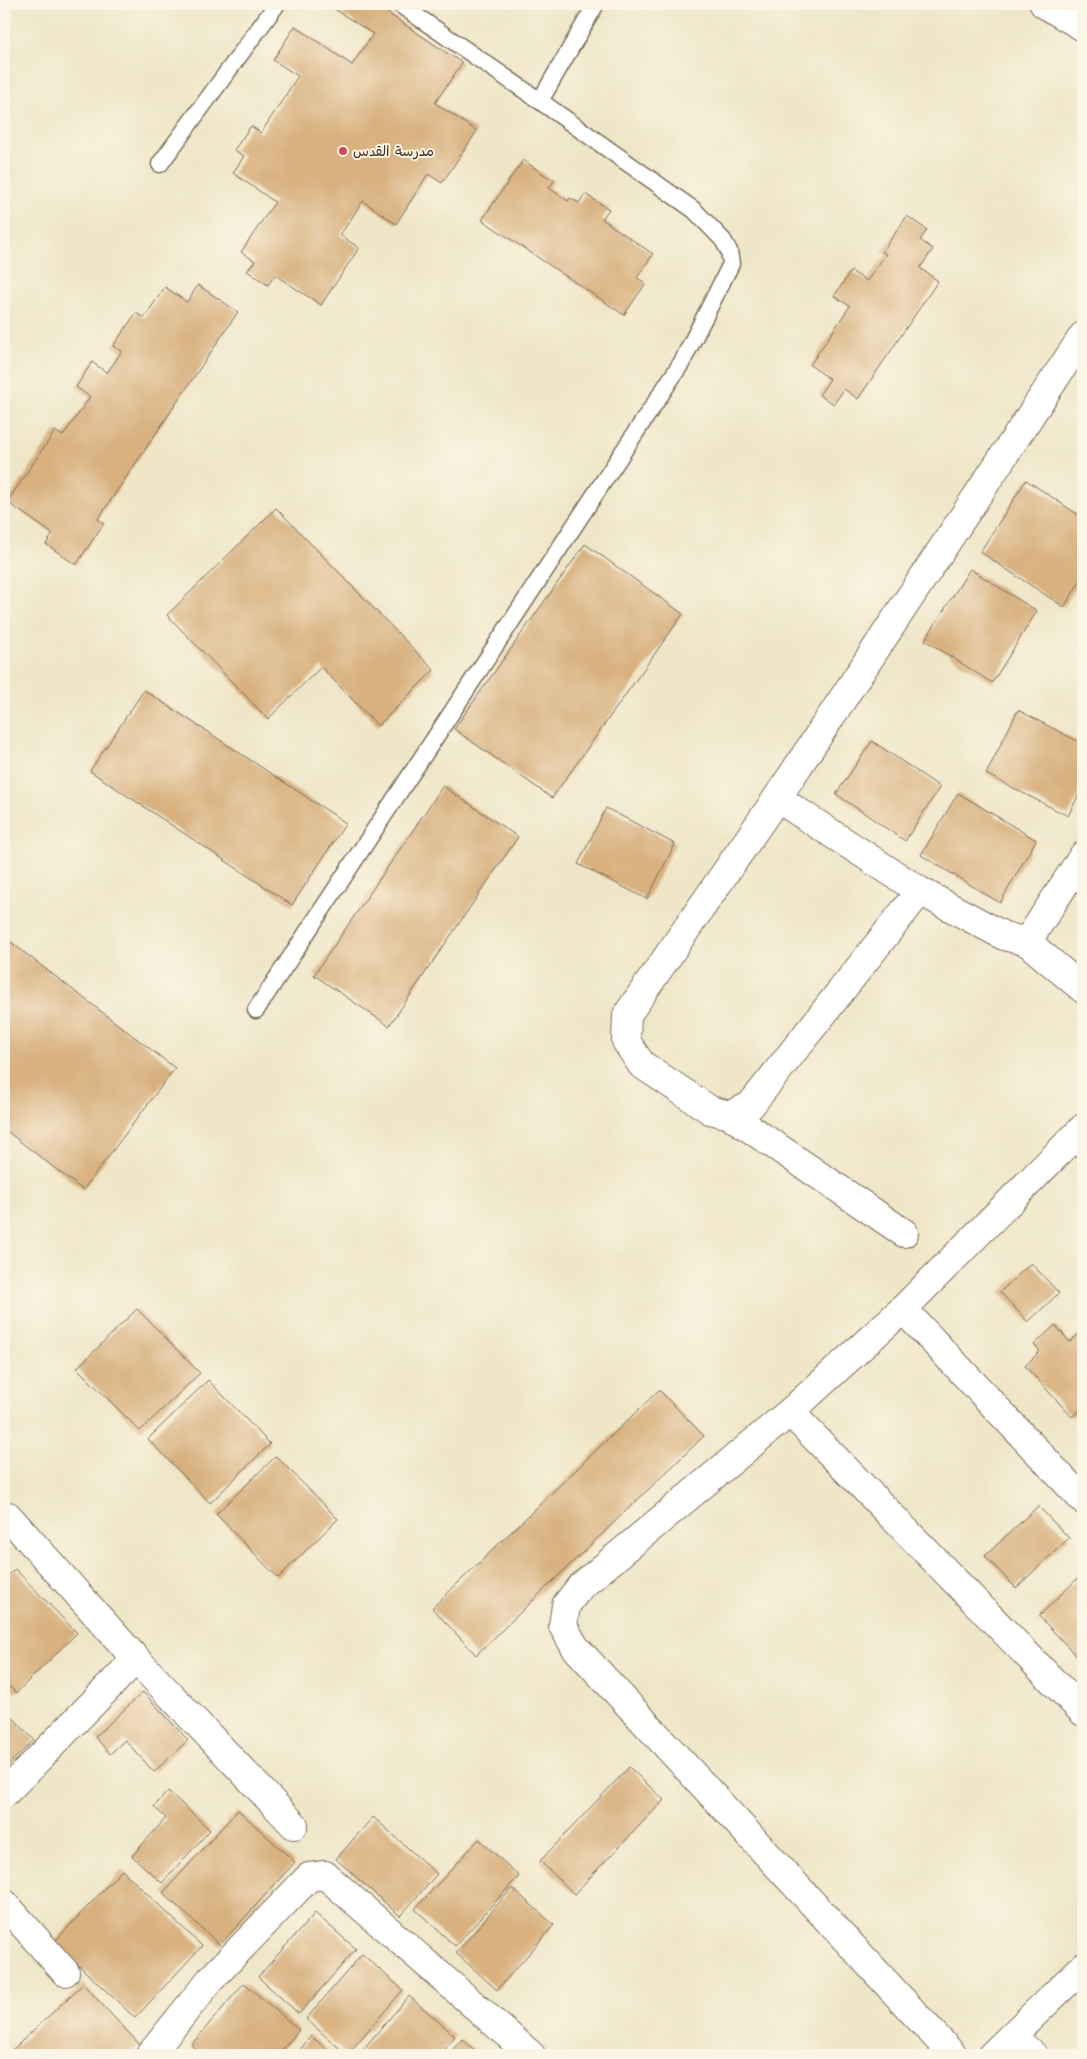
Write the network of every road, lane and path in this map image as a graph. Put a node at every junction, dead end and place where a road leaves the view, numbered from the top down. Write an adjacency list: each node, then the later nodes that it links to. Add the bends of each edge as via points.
1 (277, 4): 7 (lane)
2 (399, 4): 6 (lane)
3 (596, 4): 6 (lane)
4 (1044, 4): 5 (street)
5 (1083, 27)
6 (540, 101): 14 (lane, via 694,210 723,240 731,264 682,362)
7 (160, 164)
8 (1080, 346): 9 (street)
9 (777, 798): 11 (street); 15 (street, via 627,1015 626,1041 641,1064 710,1110)
10 (1083, 856): 12 (street)
11 (920, 892): 12 (street, via 1004,936); 15 (street, via 750,1106)
12 (1027, 942): 13 (street)
13 (1083, 989)
14 (256, 1010)
15 (730, 1115): 17 (street)
16 (1083, 1128): 18 (street)
17 (904, 1233)
18 (903, 1309): 19 (street); 20 (street)
19 (790, 1412): 23 (street); 32 (street, via 580,1587 566,1605 563,1626 575,1647)
20 (1083, 1500)
21 (8, 1516): 22 (street)
22 (136, 1659): 24 (street); 25 (street)
23 (1083, 1712)
24 (4, 1794)
25 (294, 1825)
26 (4, 1903): 28 (street)
27 (1083, 1967): 29 (street)
28 (65, 1972)
29 (1012, 2036): 33 (street); 34 (street)
30 (150, 2055): 31 (street, via 210,1980 309,1877 325,1875)
31 (531, 2055)
32 (953, 2055)
33 (992, 2055)
34 (1033, 2055)

